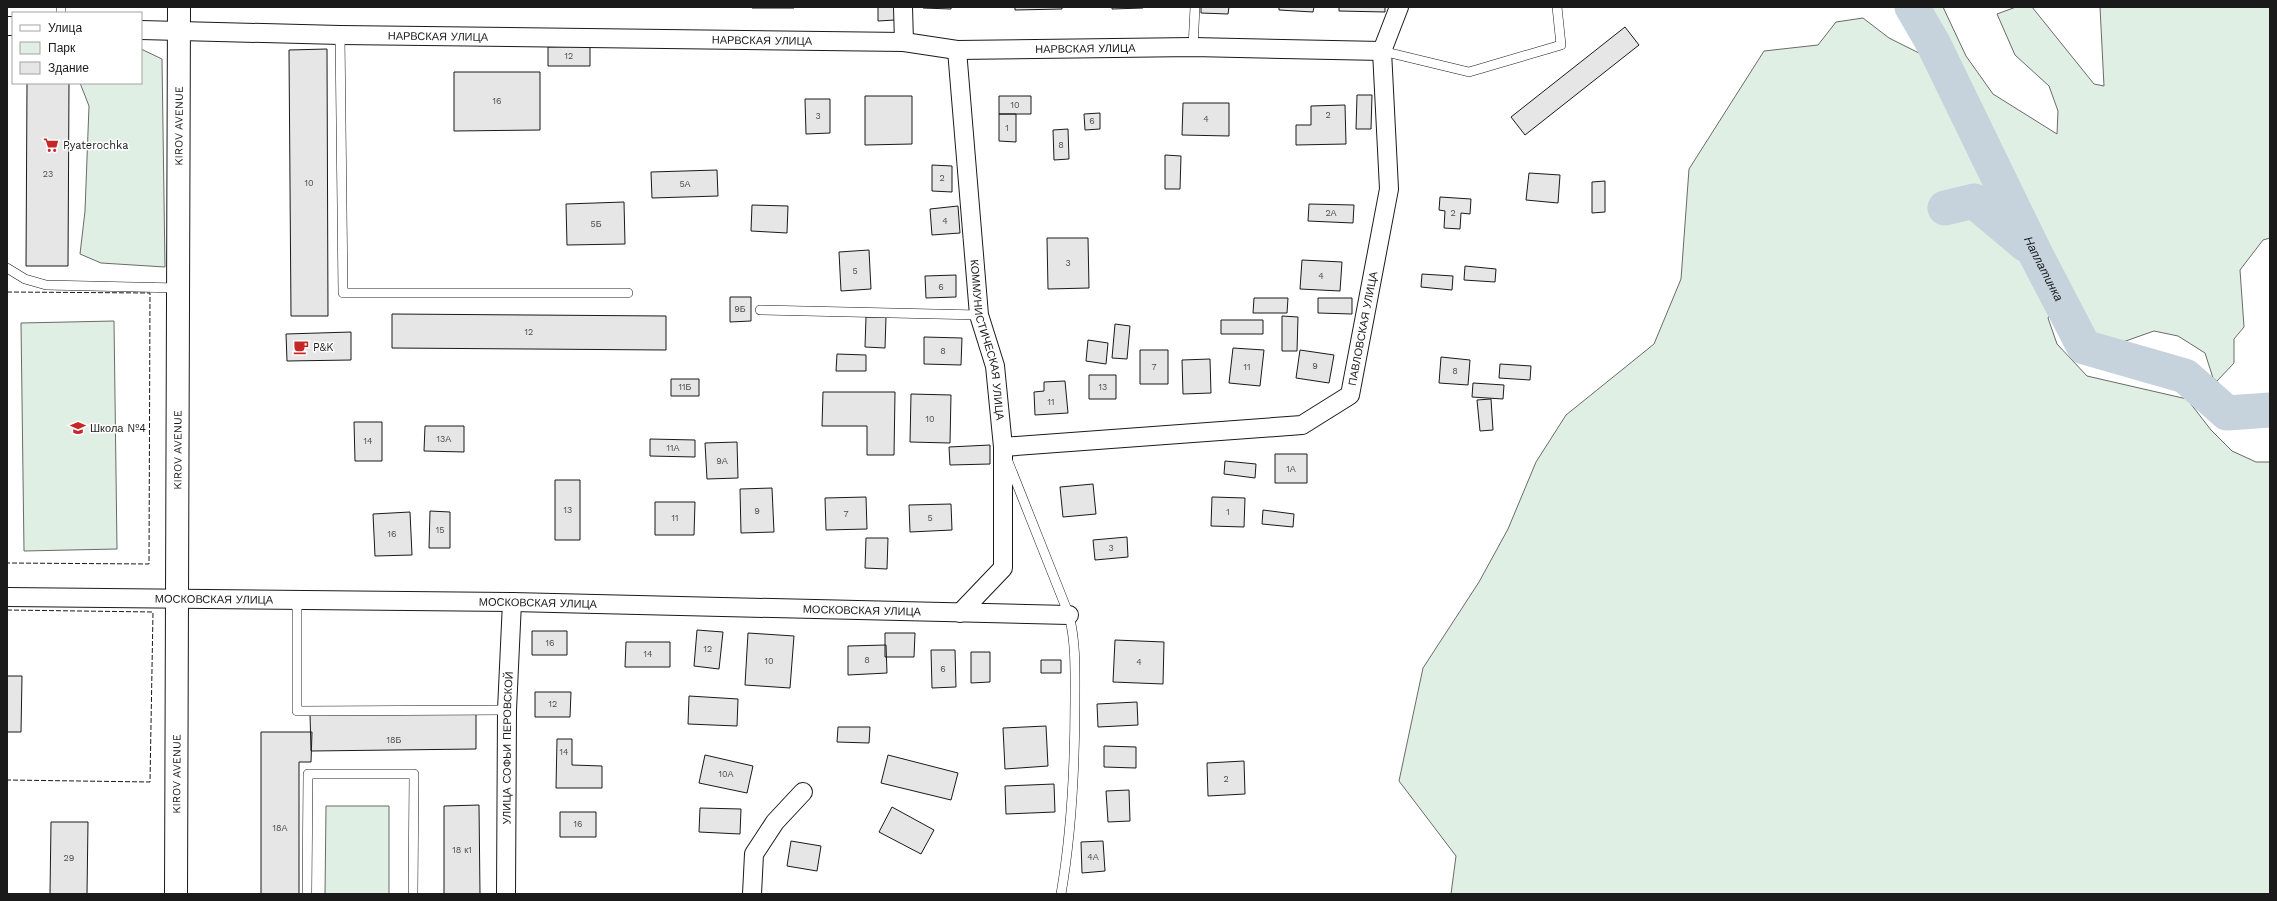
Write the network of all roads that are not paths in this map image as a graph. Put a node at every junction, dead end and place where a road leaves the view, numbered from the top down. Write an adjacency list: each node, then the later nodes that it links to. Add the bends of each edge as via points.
1 (179, 7): 7 (main road, KIROV AVENUE)
2 (903, 7): 9 (street)
3 (1195, 7): 10 (lane)
4 (1399, 7): 12 (street, ПАВЛОВСКАЯ УЛИЦА)
5 (1557, 7): 12 (lane, via 1561,45 1469,72)
6 (142, 30): 7 (street, НАРВСКАЯ УЛИЦА)
7 (180, 32): 8 (street, НАРВСКАЯ УЛИЦА); 14 (main road, KIROV AVENUE)
8 (340, 35): 9 (street, НАРВСКАЯ УЛИЦА); 15 (lane, via 343,293)
9 (904, 42): 11 (street, НАРВСКАЯ УЛИЦА)
10 (1193, 47): 11 (street, НАРВСКАЯ УЛИЦА); 12 (street, НАРВСКАЯ УЛИЦА)
11 (957, 50): 17 (street, КОММУНИСТИЧЕСКАЯ УЛИЦА)
12 (1382, 51): 18 (street, ПАВЛОВСКАЯ УЛИЦА, via 1389,190 1350,395 1302,425)
13 (7, 268): 14 (lane, via 46,285)
14 (179, 288): 20 (main road, KIROV AVENUE)
15 (628, 292)
16 (760, 310): 17 (lane)
17 (979, 315): 18 (street, КОММУНИСТИЧЕСКАЯ УЛИЦА, via 995,366)
18 (1003, 447): 23 (street, КОММУНИСТИЧЕСКАЯ УЛИЦА, via 1003,568); 24 (lane)
19 (7, 597): 20 (street, МОСКОВСКАЯ УЛИЦА)
20 (178, 600): 21 (street, МОСКОВСКАЯ УЛИЦА); 27 (main road, KIROV AVENUE)
21 (297, 600): 22 (street, МОСКОВСКАЯ УЛИЦА); 25 (lane, via 296,711)
22 (512, 602): 23 (street, МОСКОВСКАЯ УЛИЦА); 25 (street, УЛИЦА СОФЬИ ПЕРОВСКОЙ)
23 (960, 613): 24 (street, МОСКОВСКАЯ УЛИЦА)
24 (1069, 615): 32 (lane, via 1075,636 1075,736 1069,845)
25 (507, 710): 30 (street, УЛИЦА СОФЬИ ПЕРОВСКОЙ)
26 (802, 792): 31 (street, via 775,822 754,854)
27 (176, 894)
28 (307, 894): 29 (lane, via 308,774 414,774)
29 (413, 894)
30 (506, 894)
31 (752, 894)
32 (1061, 894)

